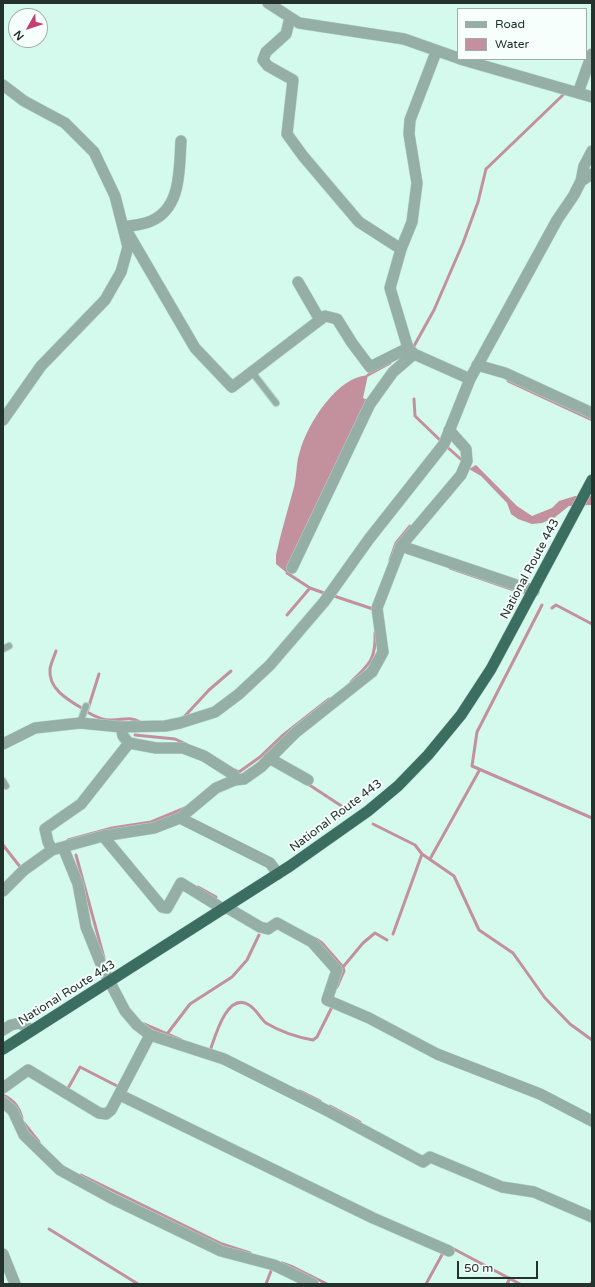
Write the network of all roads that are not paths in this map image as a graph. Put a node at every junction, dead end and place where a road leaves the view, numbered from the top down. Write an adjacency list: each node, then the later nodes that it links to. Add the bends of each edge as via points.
1 (268, 3): 2 (street)
2 (290, 18): 3 (street, via 299,23 404,40); 15 (street, via 286,34 266,52 263,60 268,66 293,80 288,134 303,156 359,222)
3 (436, 52): 5 (street); 15 (street, via 410,120 409,134 417,183 412,222)
4 (592, 54): 8 (street)
5 (457, 58)
6 (462, 60): 8 (street)
7 (3, 85): 14 (street, via 24,101 65,123 94,152 115,196)
8 (578, 93): 9 (street)
9 (592, 97)
10 (181, 141): 14 (street, via 178,185 170,204 160,216 150,222)
11 (592, 151): 13 (street, via 584,166)
12 (592, 174): 13 (street)
13 (581, 180): 19 (street)
14 (124, 227): 20 (street, via 195,348 232,387); 24 (street, via 128,247 126,260 105,300 41,366)
15 (401, 249): 18 (street, via 390,288)
16 (298, 282): 17 (street)
17 (320, 320): 18 (street, via 325,316 337,319 370,367); 20 (street)
18 (411, 351): 21 (street); 28 (street, via 370,404)
19 (477, 365): 21 (street); 23 (street, via 505,373)
20 (252, 372): 22 (lane)
21 (470, 378): 25 (street)
22 (276, 403)
23 (592, 413)
24 (3, 420)
25 (449, 430): 27 (street, via 466,449 467,461 461,475); 32 (street, via 444,444 369,539 324,602 270,665 239,694 215,712 180,723)
26 (592, 480): 29 (highway, National Route 443)
27 (401, 546): 29 (street); 35 (street, via 377,608 383,652 372,672 295,733)
28 (292, 568)
29 (534, 591): 41 (highway, National Route 443, via 491,669 461,714 428,755 398,786 368,811)
30 (86, 706): 31 (lane)
31 (82, 719): 32 (street); 34 (street, via 35,728)
32 (121, 727): 33 (street, via 123,736)
33 (129, 743): 36 (street, via 156,748 183,748 204,756 234,775); 40 (street, via 81,804 45,829 48,842)
34 (3, 744)
35 (269, 758): 36 (street, via 244,779); 37 (street)
36 (235, 780): 38 (street, via 216,788)
37 (308, 780)
38 (180, 818): 39 (street, via 154,828); 41 (street, via 270,863)
39 (103, 836): 40 (street); 43 (street, via 162,907 167,908 181,883)
40 (58, 848): 42 (street, via 24,870); 44 (street, via 78,884 86,927)
41 (278, 874): 43 (highway, National Route 443)
42 (3, 891)
43 (225, 908): 44 (highway, National Route 443); 52 (street, via 268,930 277,923 312,942 337,970 327,1000 369,1018 437,1054 540,1094)
44 (108, 982): 46 (highway, National Route 443); 47 (street, via 136,1025)
45 (3, 1030): 46 (street, via 20,1023)
46 (31, 1030): 48 (highway, National Route 443)
47 (150, 1035): 50 (street); 53 (street, via 224,1059 423,1162 430,1157 502,1187 534,1192)
48 (3, 1049)
49 (3, 1088): 50 (street, via 28,1070 99,1113 106,1114)
50 (120, 1095): 54 (street, via 373,1218)
51 (3, 1102): 57 (street, via 13,1111 24,1135 60,1170 111,1198 221,1251 274,1265)
52 (592, 1121)
53 (592, 1217)
54 (449, 1251)
55 (3, 1254): 56 (street)
56 (15, 1284)
57 (314, 1284)

